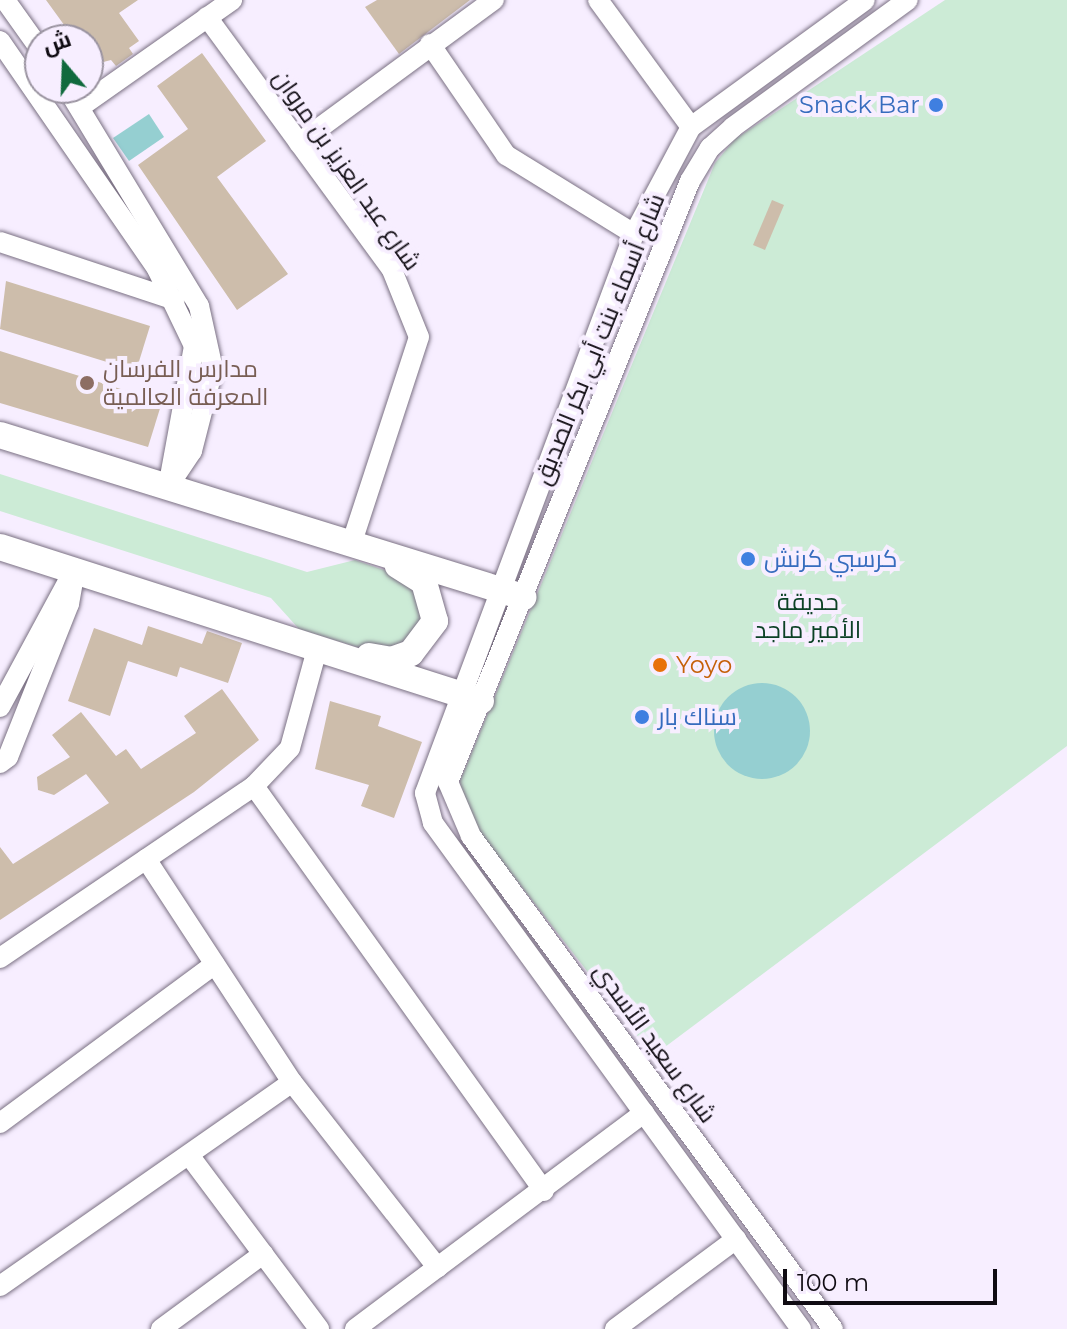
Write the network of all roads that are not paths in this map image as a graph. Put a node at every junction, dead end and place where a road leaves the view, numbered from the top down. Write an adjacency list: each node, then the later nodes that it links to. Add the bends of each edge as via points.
1 (5, 0): 8 (street)
2 (232, 0): 7 (street)
3 (494, 0): 9 (street)
4 (598, 0): 13 (street)
5 (865, 0): 13 (street, شارع أسماء بنت أبي بكر الصديق)
6 (908, 0): 23 (street, شارع أسماء بنت أبي بكر الصديق, via 710,148 690,181)
7 (207, 17): 12 (street); 14 (street, شارع عبد العزيز بن مروان)
8 (24, 27)
9 (430, 44): 14 (street); 15 (street, via 506,155)
10 (5, 48): 17 (street)
11 (78, 104): 12 (street)
12 (80, 107): 19 (street, via 199,306 208,340 213,369 203,415 192,451)
13 (691, 127): 15 (street, شارع أسماء بنت أبي بكر الصديق)
14 (299, 143): 20 (street, شارع عبد العزيز بن مروان, via 392,270 419,337)
15 (634, 234): 23 (street, شارع أسماء بنت أبي بكر الصديق)
16 (0, 242): 17 (street)
17 (175, 300): 19 (street, via 194,346)
18 (0, 435): 19 (main road)
19 (168, 488): 20 (main road)
20 (351, 545): 23 (main road); 24 (main road, via 424,582 435,621 411,653 391,660)
21 (0, 547): 22 (main road)
22 (75, 571): 24 (main road); 26 (street, via 55,596); 27 (street, via 69,604 8,757)
23 (512, 593): 25 (street, شارع أسماء بنت أبي بكر الصديق)
24 (317, 649): 25 (main road); 29 (street, via 290,748)
25 (470, 697): 28 (street, شارع أسماء بنت أبي بكر الصديق); 30 (street, شارع أسماء بنت أبي بكر الصديق)
26 (0, 707)
27 (0, 763)
28 (448, 782): 49 (street, شارع سعيد الأسدي, via 471,836)
29 (254, 786): 31 (street); 38 (street)
30 (425, 793): 35 (street, شارع سعيد الأسدي, via 433,823)
31 (146, 859): 32 (street); 33 (street)
32 (0, 958)
33 (215, 964): 34 (street); 36 (street)
34 (292, 1082): 37 (street); 41 (street)
35 (644, 1113): 38 (street); 39 (street, شارع سعيد الأسدي)
36 (0, 1123)
37 (189, 1155): 40 (street); 42 (street)
38 (544, 1191): 41 (street)
39 (736, 1239): 43 (street); 48 (street, شارع سعيد الأسدي)
40 (263, 1254): 44 (street); 45 (street)
41 (438, 1268): 46 (street)
42 (0, 1286)
43 (643, 1321): 47 (street)
44 (161, 1329)
45 (319, 1329)
46 (355, 1329)
47 (615, 1329)
48 (801, 1329)
49 (833, 1329)

